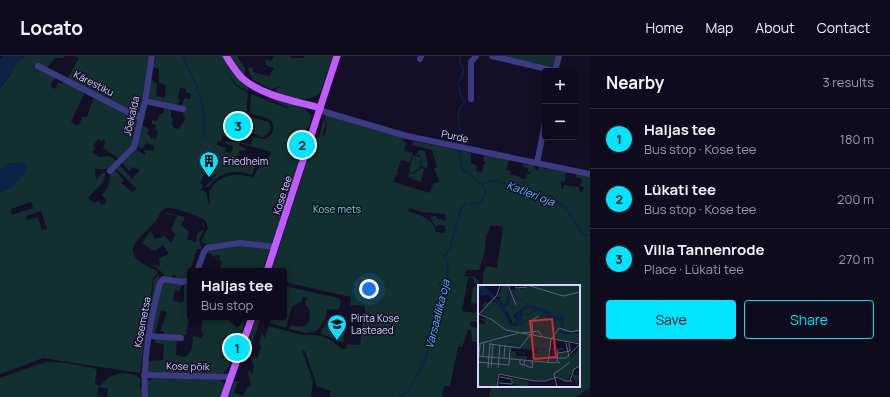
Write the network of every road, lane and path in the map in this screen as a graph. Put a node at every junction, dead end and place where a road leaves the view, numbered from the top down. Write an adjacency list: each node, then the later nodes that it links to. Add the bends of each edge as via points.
1 (152, 56): 11 (street, Jõekalda)
2 (226, 56): 12 (main road, via 251,85)
3 (337, 56): 12 (main road, Kose tee)
4 (476, 56): 10 (street, via 471,62)
5 (492, 56): 8 (street)
6 (559, 56): 9 (street)
7 (38, 66): 14 (street, Kärestiku)
8 (542, 68)
9 (556, 68)
10 (471, 100)
11 (144, 101): 13 (street); 14 (street, Jõekalda)
12 (320, 108): 16 (street, Purde, via 325,112 407,136); 19 (main road, Kose tee)
13 (183, 109)
14 (141, 117): 17 (street, Jõekalda, via 133,149)
15 (542, 138): 16 (street)
16 (537, 163): 18 (street, Purde)
17 (110, 171)
18 (590, 174)
19 (275, 247): 20 (street, via 240,243 207,248); 21 (main road, Kose tee)
20 (198, 268)
21 (268, 268)
22 (187, 281): 24 (street, Kosemetsa, via 165,279 161,281)
23 (251, 320): 27 (main road)
24 (148, 336): 25 (street); 26 (street, Kosemetsa)
25 (181, 338)
26 (144, 375): 27 (street, Kose põik); 28 (street, Kosemetsa)
27 (231, 377): 29 (main road)
28 (145, 397)
29 (224, 397)

